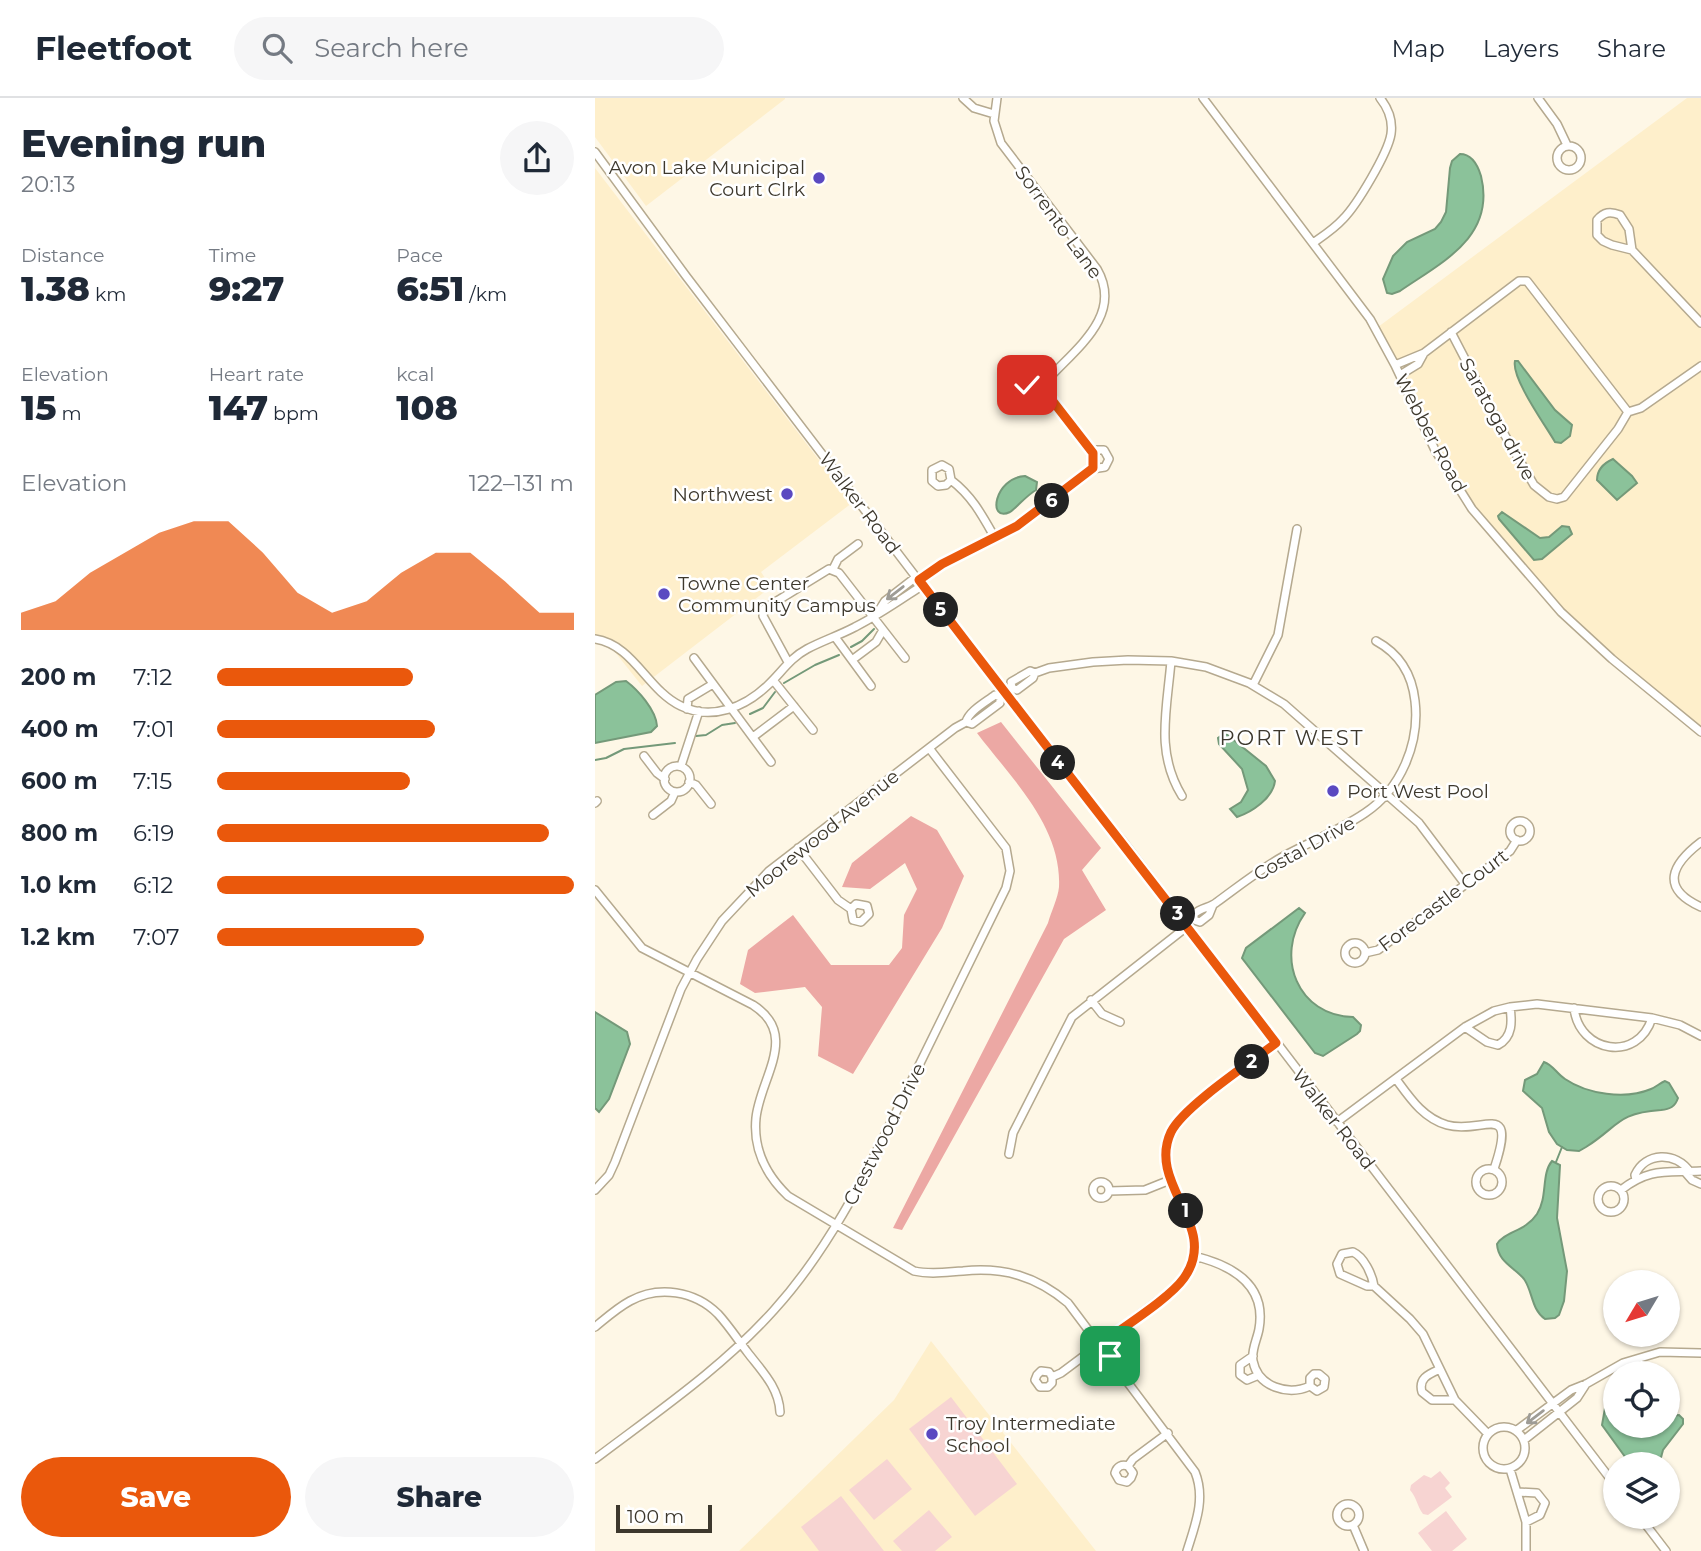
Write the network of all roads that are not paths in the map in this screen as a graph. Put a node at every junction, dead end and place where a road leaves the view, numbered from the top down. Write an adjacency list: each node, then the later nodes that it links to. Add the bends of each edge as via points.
1 (963, 98): 6 (street, via 974,108)
2 (997, 98): 6 (street, Sorrento Lane)
3 (1203, 98): 9 (street, Webber Road)
4 (1380, 98): 9 (street, via 1391,123 1386,149 1350,211)
5 (1538, 98): 7 (street)
6 (994, 114): 16 (street, Sorrento Lane, via 1001,143 1097,269 1104,286 1105,305 1099,322)
7 (1567, 145)
8 (595, 152): 27 (street, Walker Road)
9 (1313, 243): 14 (street, Webber Road, via 1370,318)
10 (1632, 250): 10 (street, via 1597,235 1597,220 1608,212 1620,215 1629,229); 11 (street)
11 (1701, 323)
12 (1451, 332): 13 (street); 19 (street, via 1519,281 1527,281); 19 (street, Saratoga drive, via 1534,485 1553,499 1564,497)
13 (1424, 353): 14 (street); 17 (street, via 1418,364)
14 (1395, 365): 17 (street, Webber Road)
15 (1701, 366): 19 (street)
16 (1052, 374): 18 (street); 18 (street, Sorrento Lane, via 1035,376 1027,384 1033,396)
17 (1400, 375): 48 (street, Webber Road, via 1446,469 1505,550 1599,648)
18 (1048, 395): 20 (street, Sorrento Lane)
19 (1628, 412)
20 (1091, 450): 21 (street, via 1095,459); 21 (street, Sorrento Lane, via 1104,450 1109,459 1105,467)
21 (1092, 469): 24 (street, Sorrento Lane, via 1031,517)
22 (951, 480): 24 (street, via 977,505)
23 (1297, 529): 40 (street, via 1278,635)
24 (995, 538): 27 (street, Sorrento Lane)
25 (858, 544): 26 (street, via 838,559)
26 (833, 569): 28 (street); 37 (street, via 764,609)
27 (919, 581): 28 (street, Sorrento Lane, via 891,608); 42 (street, Walker Road)
28 (876, 615): 29 (street); 30 (street, Sorrento Lane)
29 (883, 630): 34 (street); 35 (street, via 876,642)
30 (835, 637): 35 (street); 37 (street, Sorrento Lane)
31 (595, 639): 44 (street, via 618,647 656,689)
32 (1376, 641): 57 (street, Costal Drive, via 1392,650 1403,664 1416,704 1410,754)
33 (694, 658): 39 (street)
34 (905, 658)
35 (852, 660): 41 (street)
36 (1171, 661): 40 (street, via 1206,667); 42 (street, Moorewood Avenue, via 1061,666 1035,673 1017,690); 58 (street, via 1165,753)
37 (788, 662): 38 (street)
38 (773, 680): 43 (street); 45 (street)
39 (713, 684): 44 (street, via 688,699); 45 (street)
40 (1253, 685): 57 (street, via 1284,704)
41 (871, 686)
42 (1006, 693): 50 (street, Moorewood Avenue, via 972,724 966,722); 68 (street, Walker Road)
43 (794, 706): 47 (street); 49 (street)
44 (687, 709): 46 (street)
45 (731, 709): 46 (street); 49 (street)
46 (699, 711): 53 (street)
47 (813, 730)
48 (1701, 732)
49 (753, 737): 52 (street)
50 (929, 748): 63 (street, Moorewood Avenue); 91 (street, Crestwood Drive, via 1006,848 1009,878)
51 (644, 756): 54 (street)
52 (771, 762)
53 (681, 766): 54 (street, via 670,768); 55 (street)
54 (665, 779): 56 (street)
55 (689, 782): 56 (street, via 684,790); 59 (street)
56 (675, 792): 60 (street)
57 (1386, 794): 64 (street, via 1419,823); 68 (street, Costal Drive, via 1363,815 1280,858 1213,905 1199,909)
58 (1182, 796)
59 (711, 804)
60 (653, 815)
61 (1517, 840): 64 (street, Forecastle Court, via 1510,852)
62 (1701, 842): 66 (street, via 1678,863 1675,880 1682,895)
63 (798, 848): 67 (street, via 838,900); 70 (street, Moorewood Avenue, via 733,907)
64 (1465, 884): 69 (street, Forecastle Court, via 1378,950)
65 (595, 890): 70 (street, via 638,945)
66 (1701, 907)
67 (851, 909)
68 (1187, 926): 71 (street, Costal Drive); 78 (street, Walker Road)
69 (1365, 953)
70 (689, 973): 88 (street, Moorewood Avenue, via 615,1162); 91 (street, via 767,1015 776,1050 757,1110 759,1155 770,1177 788,1196)
71 (1091, 1000): 75 (street, via 1102,1014); 81 (street, Costal Drive, via 1066,1025 1013,1133)
72 (1510, 1007): 73 (street); 76 (street); 76 (street, via 1510,1031 1498,1045)
73 (1574, 1008): 74 (street); 74 (street, via 1583,1034 1613,1048 1637,1041)
74 (1652, 1018): 77 (street)
75 (1121, 1022)
76 (1465, 1027): 79 (street)
77 (1701, 1036)
78 (1276, 1043): 80 (street, Walker Road); 85 (street, via 1174,1125 1165,1154)
79 (1396, 1079): 80 (street); 82 (street, via 1432,1119 1454,1126 1489,1123 1499,1129 1503,1139)
80 (1337, 1122): 105 (street, Walker Road)
81 (1009, 1154)
82 (1494, 1169)
83 (1701, 1171): 84 (street)
84 (1687, 1172): 86 (street, via 1661,1171); 86 (street, via 1677,1160 1654,1157 1640,1166); 87 (street)
85 (1170, 1180): 89 (street, via 1145,1190); 92 (street, via 1193,1226)
86 (1636, 1180): 90 (street)
87 (1701, 1184)
88 (595, 1190)
89 (1109, 1191)
90 (1621, 1191)
91 (837, 1226): 95 (street, Crestwood Drive, via 792,1289); 96 (street, via 914,1271 992,1269 1041,1283 1068,1303)
92 (1194, 1256): 96 (street, via 1176,1287); 98 (street, via 1237,1272 1254,1292 1260,1317)
93 (1374, 1286): 93 (street, via 1362,1258 1353,1252 1342,1254 1337,1264 1341,1274); 99 (street, via 1417,1326)
94 (595, 1327): 95 (street, via 637,1298 677,1293 710,1307)
95 (741, 1344): 106 (street, via 776,1391); 112 (street, Crestwood Drive)
96 (1101, 1344): 101 (street); 109 (street)
97 (1701, 1353): 102 (street, via 1673,1351 1635,1358)
98 (1253, 1356): 100 (street); 100 (street, via 1240,1365 1240,1376 1247,1380)
99 (1440, 1369): 104 (street); 104 (street, via 1423,1378 1422,1392 1432,1400)
100 (1259, 1375): 103 (street, via 1281,1389 1300,1391)
101 (1052, 1377)
102 (1586, 1384): 105 (street); 107 (street)
103 (1310, 1386)
104 (1455, 1400): 110 (street)
105 (1553, 1404): 107 (street, Walker Road); 108 (street, one-way to 108)
106 (780, 1412)
107 (1559, 1412): 111 (street); 115 (street, Walker Road)
108 (1517, 1430): 110 (street, via 1502,1427); 111 (street)
109 (1168, 1433): 113 (street); 120 (street, via 1192,1467 1200,1488 1200,1506)
110 (1488, 1434): 114 (street, via 1483,1448 1486,1460 1495,1468)
111 (1524, 1440): 114 (street, via 1524,1458)
112 (595, 1459)
113 (1128, 1466)
114 (1510, 1469): 116 (street)
115 (1603, 1469)
116 (1518, 1492): 117 (street); 117 (street, via 1537,1493 1545,1503 1540,1515)
117 (1526, 1521): 122 (street)
118 (1353, 1525): 121 (street)
119 (1649, 1529): 123 (street)
120 (1187, 1551)
121 (1364, 1551)
122 (1526, 1551)
123 (1666, 1551)

